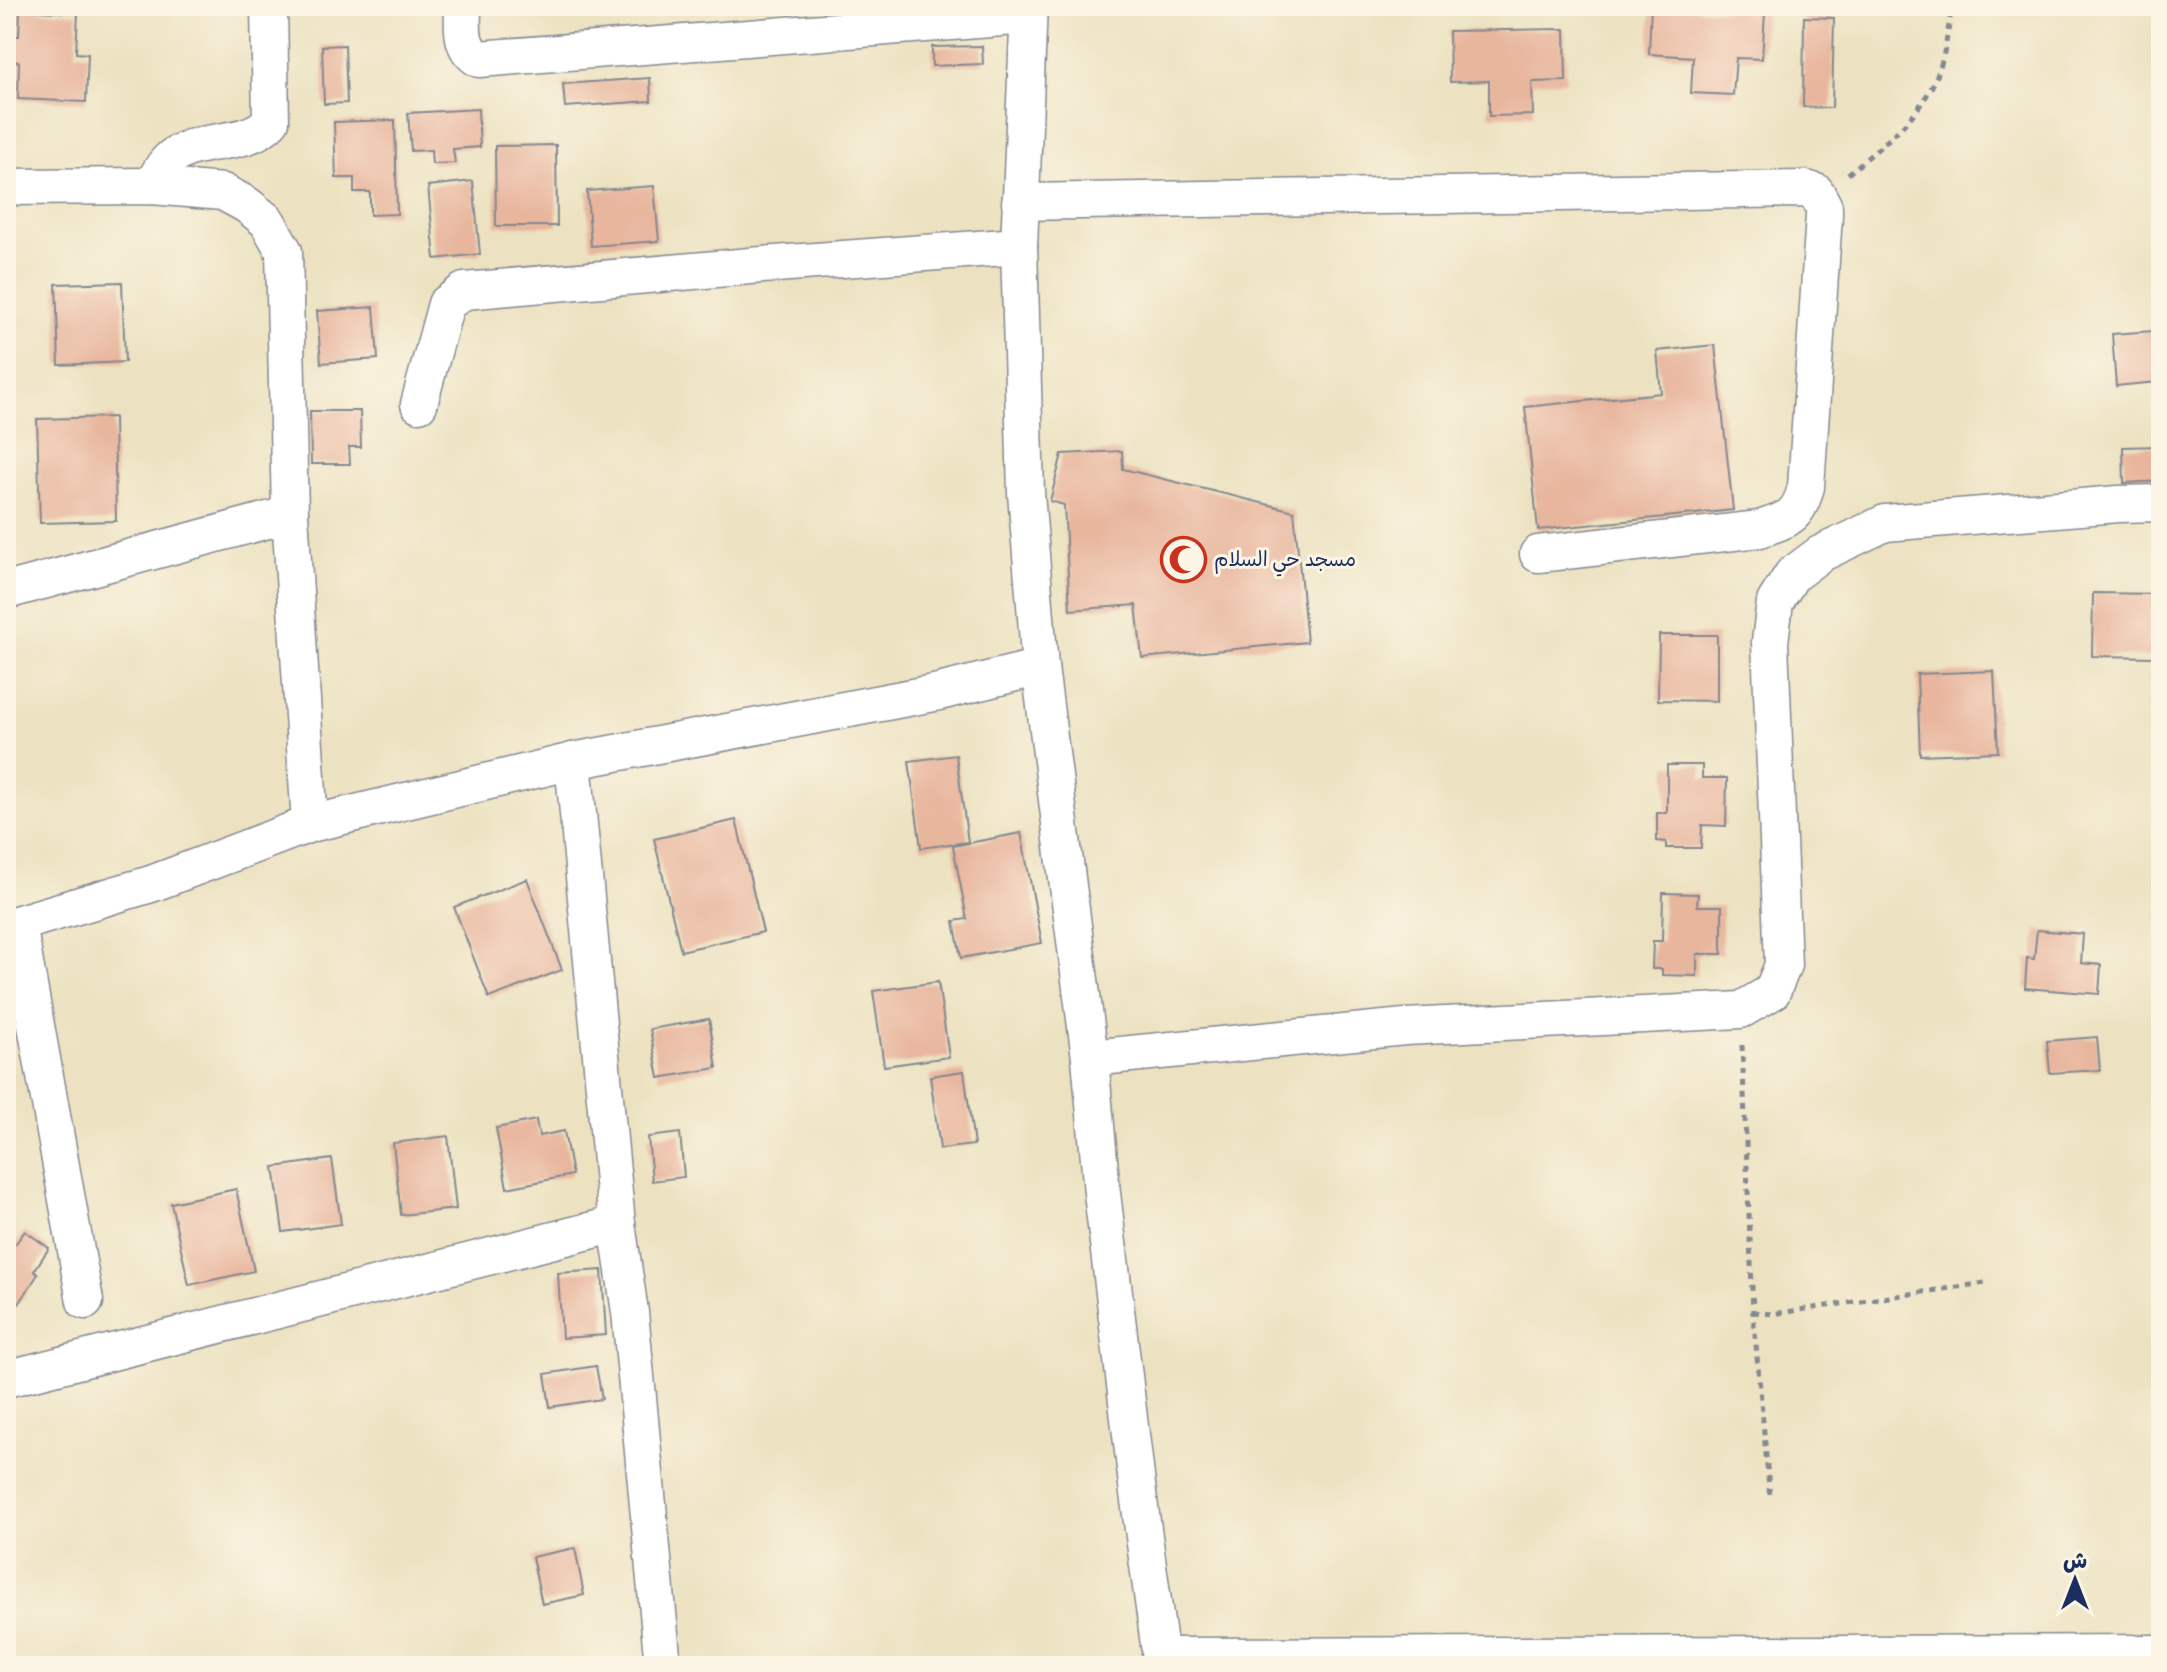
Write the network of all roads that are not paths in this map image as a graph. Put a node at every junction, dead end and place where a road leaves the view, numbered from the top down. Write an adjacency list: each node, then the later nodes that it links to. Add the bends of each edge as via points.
1 (269, 6): 4 (street, via 271,121 239,139 176,154)
2 (463, 6): 3 (street, via 466,47 479,59)
3 (1028, 11): 6 (street)
4 (152, 186): 5 (street); 10 (street, via 223,192 267,221 284,251)
5 (6, 187)
6 (1020, 202): 7 (street); 11 (street, via 1816,192 1824,215 1802,506 1791,518 1760,529)
7 (1019, 246): 8 (street, via 464,291 446,304); 13 (street, via 1026,493)
8 (419, 404)
9 (2161, 503): 17 (street, via 1885,523 1792,575 1775,602 1770,642 1783,965 1772,992 1741,1010 1405,1027)
10 (290, 514): 12 (street); 15 (street)
11 (1538, 554)
12 (6, 591)
13 (1040, 667): 14 (street, via 939,692); 17 (street)
14 (573, 761): 15 (street); 18 (street)
15 (310, 824): 16 (street, via 151,884)
16 (12, 925): 19 (street)
17 (1090, 1058): 22 (street)
18 (617, 1224): 20 (street); 23 (street)
19 (85, 1301)
20 (6, 1379)
21 (2161, 1653): 22 (street)
22 (1161, 1661)
23 (663, 1666)

